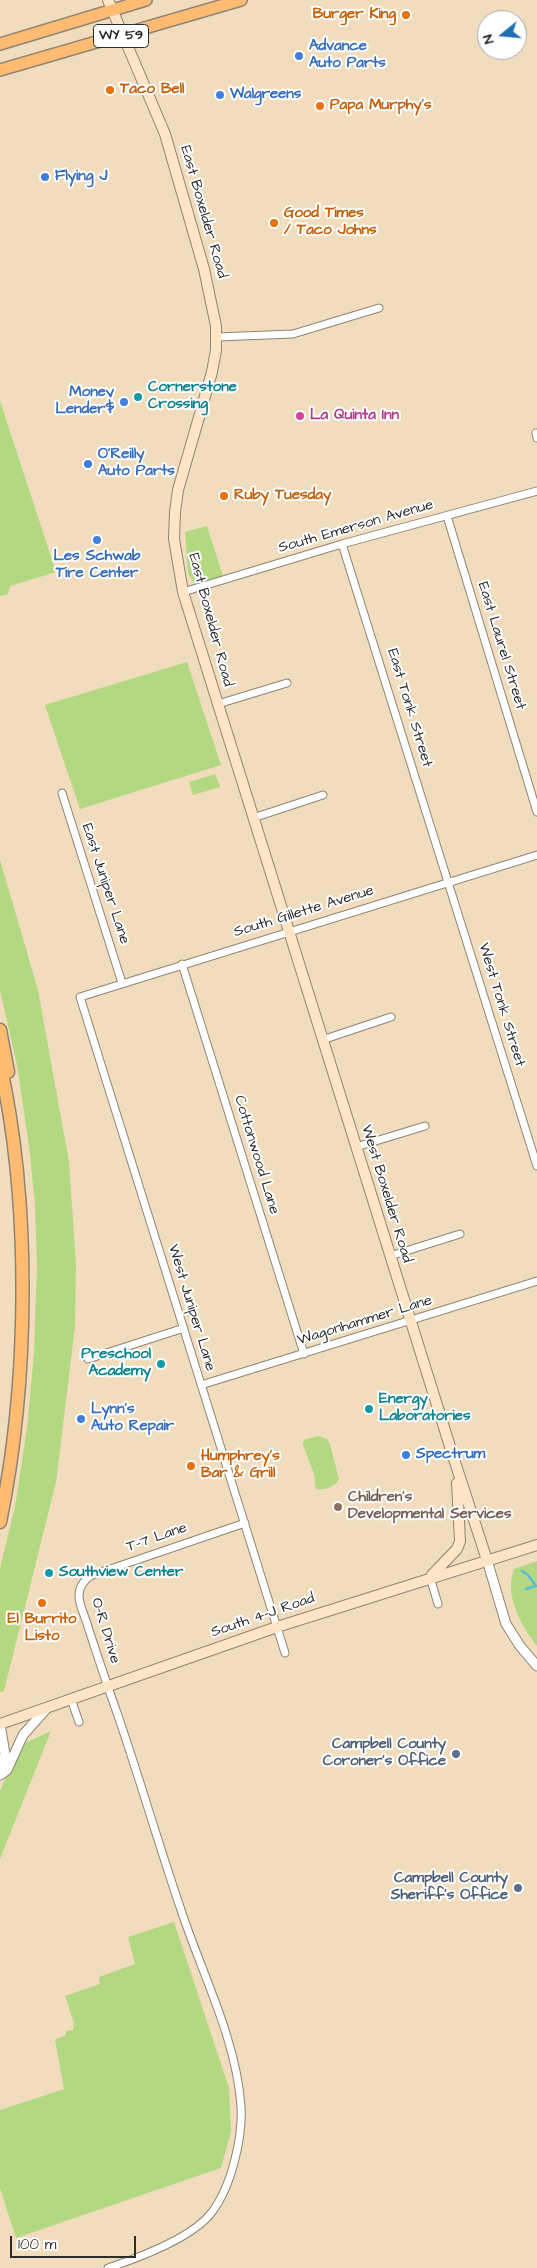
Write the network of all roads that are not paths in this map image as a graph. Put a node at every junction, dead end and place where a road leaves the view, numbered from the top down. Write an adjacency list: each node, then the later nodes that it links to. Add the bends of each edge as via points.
1 (146, 0): 3 (highway, WY 59)
2 (241, 0): 4 (highway, WY 59)
3 (110, 5): 4 (main road, East Boxelder Road); 5 (highway, WY 59)
4 (122, 36): 6 (highway, WY 59); 8 (main road, East Boxelder Road, via 165,134 212,299)
5 (0, 44)
6 (0, 70)
7 (379, 308): 8 (street, via 293,334)
8 (217, 337): 12 (main road, East Boxelder Road, via 212,372 178,490 175,512 174,538)
9 (537, 491): 10 (street, South Emerson Avenue)
10 (447, 516): 11 (street, South Emerson Avenue); 17 (street, East Laurel Street)
11 (342, 544): 12 (street, South Emerson Avenue); 20 (street, East Tonk Street)
12 (183, 592): 14 (main road, East Boxelder Road)
13 (287, 682): 14 (street)
14 (218, 704): 18 (main road, East Boxelder Road)
15 (62, 793): 23 (street, East Juniper Lane)
16 (323, 795): 18 (street)
17 (537, 812)
18 (253, 818): 21 (main road, East Boxelder Road)
19 (537, 854): 20 (street, South Gillette Avenue)
20 (448, 881): 21 (street, South Gillette Avenue); 31 (street, West Tonk Street)
21 (288, 931): 22 (street, South Gillette Avenue); 27 (main road, West Boxelder Road)
22 (182, 964): 23 (street, South Gillette Avenue); 38 (street, Cottonwood Lane)
23 (122, 983): 24 (street, South Gillette Avenue)
24 (80, 997): 37 (street, West Juniper Lane)
25 (392, 1017): 27 (street)
26 (0, 1030): 33 (highway, via 21,1150)
27 (322, 1040): 30 (main road, West Boxelder Road)
28 (0, 1064): 33 (highway, via 20,1204)
29 (426, 1126): 30 (street)
30 (356, 1147): 34 (main road, West Boxelder Road)
31 (537, 1166)
32 (460, 1234): 34 (street)
33 (22, 1254): 42 (highway, via 21,1353)
34 (390, 1256): 36 (main road, West Boxelder Road)
35 (537, 1281): 36 (street, Wagonhammer Lane)
36 (410, 1321): 38 (street, Wagonhammer Lane); 41 (main road, West Boxelder Road)
37 (184, 1328): 39 (street); 40 (street, West Juniper Lane)
38 (304, 1354): 40 (street, Wagonhammer Lane)
39 (88, 1360)
40 (201, 1386): 43 (street, West Juniper Lane)
41 (456, 1467): 45 (main road); 46 (main road, via 460,1541 457,1550)
42 (0, 1522)
43 (245, 1523): 47 (street, T-7 Lane, via 90,1576); 49 (street, West Juniper Lane)
44 (537, 1545): 45 (main road, South 4-J Road)
45 (487, 1560): 46 (main road, South 4-J Road); 51 (street, via 506,1624)
46 (430, 1577): 48 (street); 49 (main road, South 4-J Road)
47 (81, 1584): 52 (street, O-R Drive, via 79,1598)
48 (438, 1604)
49 (277, 1627): 50 (street, West Juniper Lane); 52 (main road, South 4-J Road)
50 (285, 1653)
51 (537, 1666)
52 (107, 1685): 53 (main road, South 4-J Road); 58 (street, O-R Drive, via 180,1909 228,2040 241,2108 237,2153 212,2213 191,2231 168,2244)
53 (71, 1699): 54 (main road, South 4-J Road); 55 (street)
54 (47, 1708): 56 (main road, South 4-J Road); 57 (street, via 23,1735 7,1770)
55 (79, 1722)
56 (0, 1724): 57 (street, via 5,1754)
57 (0, 1773)
58 (108, 2268)

